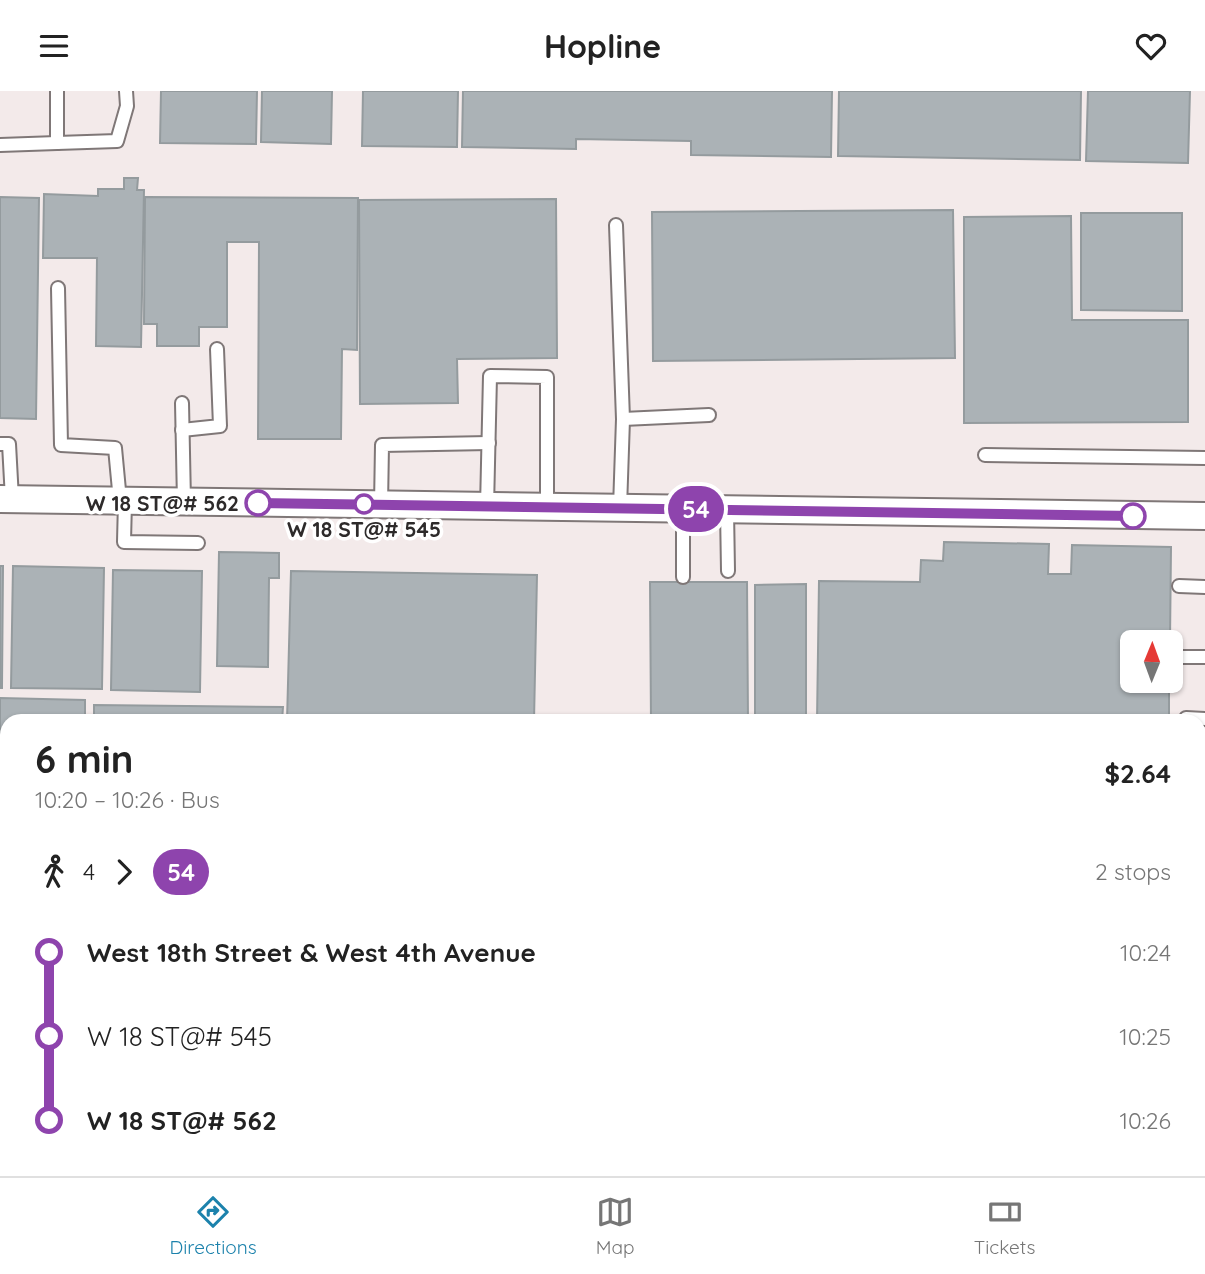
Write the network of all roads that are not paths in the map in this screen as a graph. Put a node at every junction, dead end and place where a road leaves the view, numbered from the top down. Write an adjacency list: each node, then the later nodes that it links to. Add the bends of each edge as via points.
1 (57, 91): 3 (lane)
2 (127, 91): 3 (lane, via 117,141)
3 (57, 143): 4 (lane)
4 (0, 145)
5 (616, 225): 10 (lane)
6 (58, 288): 17 (lane, via 61,445 115,448)
7 (217, 349): 11 (lane, via 220,426)
8 (182, 403): 11 (lane)
9 (709, 415): 10 (lane)
10 (623, 419): 22 (lane)
11 (182, 430): 18 (lane)
12 (489, 443): 19 (lane, via 382,445); 20 (lane); 21 (lane, via 490,376 547,377)
13 (0, 444): 16 (lane, via 9,443)
14 (985, 455): 15 (lane)
15 (1205, 458)
16 (6, 499): 17 (street)
17 (122, 501): 18 (street); 26 (lane, via 124,542)
18 (184, 502): 19 (street)
19 (381, 505): 20 (street)
20 (487, 507): 21 (street)
21 (547, 507): 22 (street)
22 (620, 509): 23 (street)
23 (683, 509): 24 (street); 28 (lane)
24 (727, 510): 25 (street); 27 (lane)
25 (1205, 516)
26 (198, 543)
27 (728, 571)
28 (682, 577)
29 (1179, 586): 30 (lane)
30 (1205, 587)
31 (1183, 657): 32 (lane)
32 (1205, 657)

